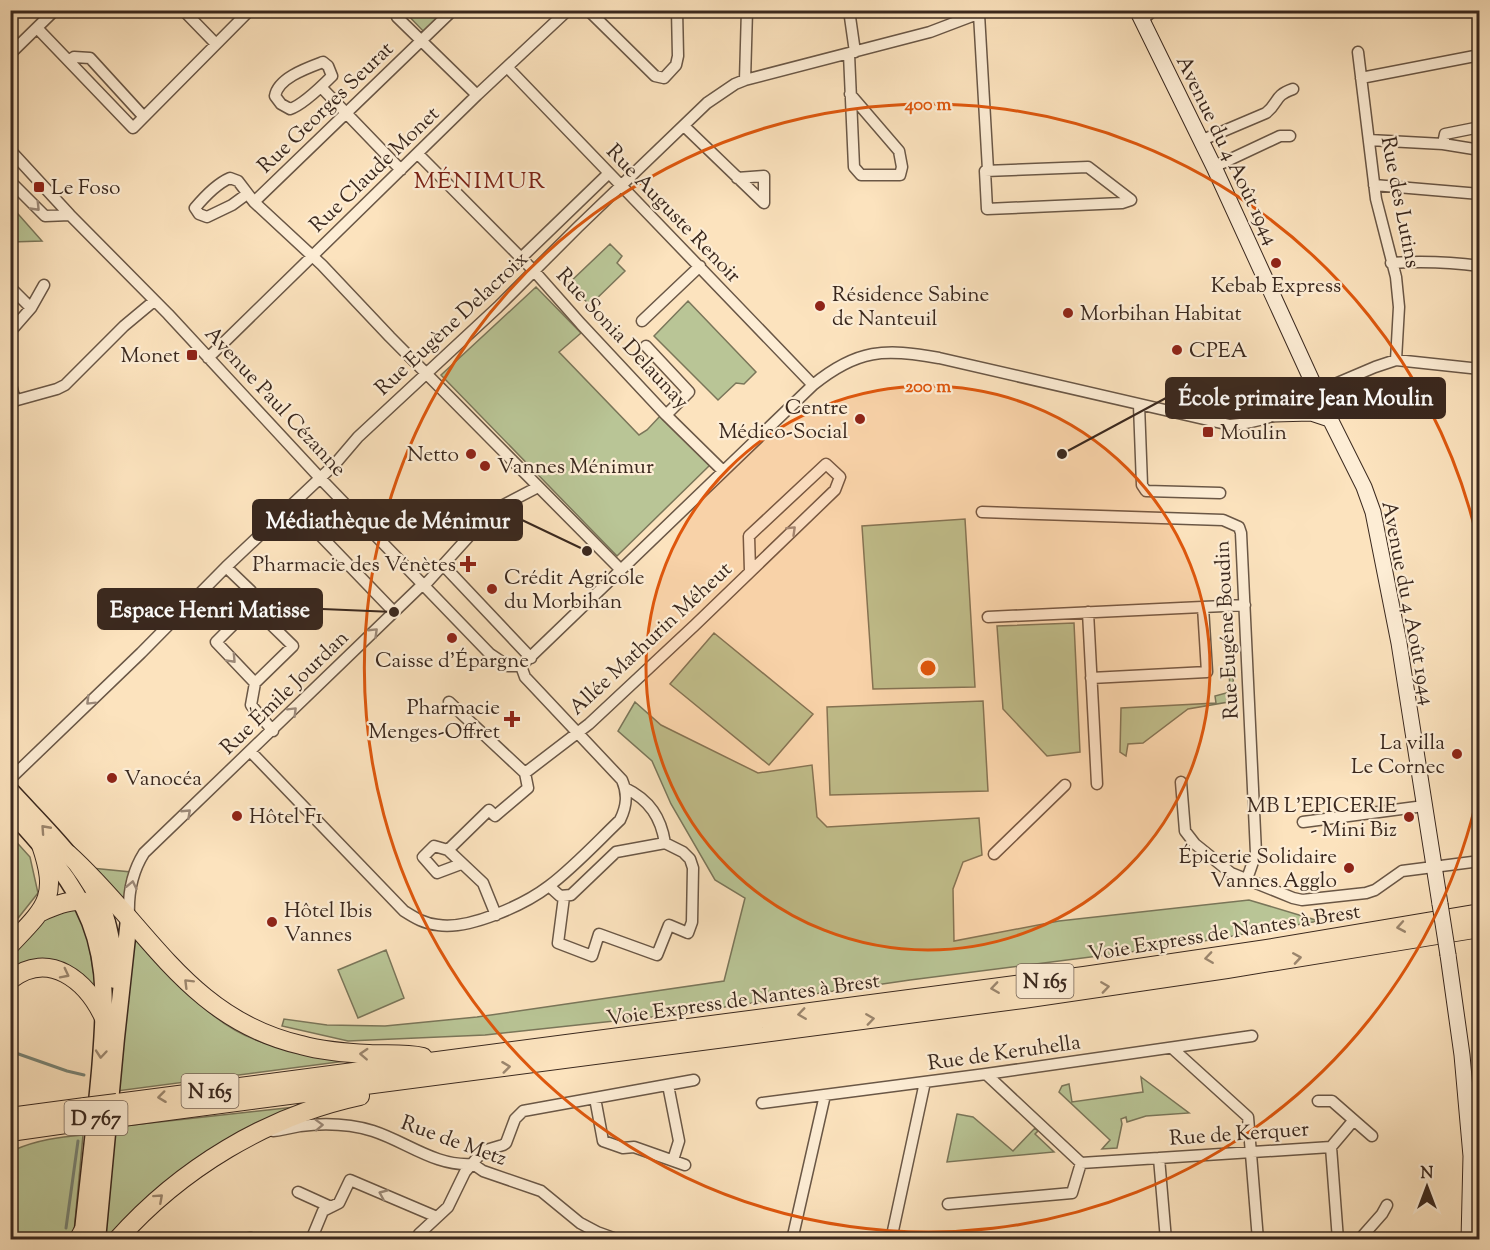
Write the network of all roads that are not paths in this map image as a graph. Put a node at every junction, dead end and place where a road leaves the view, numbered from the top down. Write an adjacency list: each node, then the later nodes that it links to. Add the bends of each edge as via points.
1 (56, 10): 13 (street)
2 (250, 10): 15 (street)
3 (395, 10): 14 (street, via 397,17)
4 (453, 10): 14 (street, Rue Georges Seurat)
5 (568, 10): 21 (street, Rue Claude Monet)
6 (588, 10): 7 (street, via 655,76 664,78 676,65 678,56)
7 (677, 10)
8 (747, 10): 23 (street)
9 (849, 10): 17 (street)
10 (186, 11): 15 (street)
11 (983, 12): 17 (street, Rue Eugène Delacroix, via 930,32); 41 (street)
12 (1144, 14): 34 (street, Avenue du 4 Août 1944)
13 (38, 29): 18 (street); 20 (street)
14 (422, 40): 27 (street); 28 (street, Rue Georges Seurat)
15 (216, 44): 29 (street)
16 (1358, 52): 22 (street, Rue des Lutins)
17 (852, 53): 23 (street, Rue Eugène Delacroix); 26 (street)
18 (10, 54)
19 (1479, 55): 22 (street)
20 (69, 61): 29 (street, via 74,57 90,58); 29 (street, via 133,128)
21 (508, 68): 27 (street, Rue Claude Monet); 42 (street, Rue Auguste Renoir)
22 (1361, 78): 33 (street, Rue des Lutins)
23 (745, 80): 30 (street, Rue Eugène Delacroix, via 707,103)
24 (321, 87): 24 (street, via 332,76 323,62 279,86 275,96 290,109); 28 (street)
25 (1293, 88): 34 (street, via 1279,94 1266,112)
26 (850, 94): 26 (street, via 854,166 861,176 900,175 899,151)
27 (477, 95): 38 (street, Rue Claude Monet)
28 (346, 114): 40 (street); 49 (street, Rue Georges Seurat, via 250,198)
29 (143, 116)
30 (684, 126): 43 (street); 45 (street, Rue Eugène Delacroix)
31 (1479, 127): 35 (street, via 1445,134)
32 (1290, 136): 39 (street, via 1280,136)
33 (1369, 140): 35 (street); 46 (street, Rue des Lutins)
34 (1200, 141): 39 (street, Avenue du 4 Août 1944)
35 (1443, 144): 37 (street)
36 (10, 150): 48 (street, Avenue Paul Cézanne)
37 (1479, 150)
38 (418, 154): 40 (street, Rue Claude Monet); 50 (street, Rue Sonia Delaunay)
39 (1214, 167): 68 (street, Avenue du 4 Août 1944)
40 (401, 170): 49 (street, Rue Claude Monet)
41 (988, 170): 41 (street, via 1088,166 1131,200 987,209)
42 (609, 173): 45 (street, Rue Auguste Renoir); 50 (street)
43 (737, 178)
44 (10, 181): 48 (street, one-way to 48, via 45,216)
45 (621, 185): 52 (street, Rue Auguste Renoir); 54 (street, Rue Eugène Delacroix)
46 (1374, 185): 47 (street); 51 (street, Rue des Lutins)
47 (1479, 194)
48 (70, 215): 57 (street, Avenue Paul Cézanne)
49 (312, 257): 62 (street, Rue Claude Monet); 65 (street)
50 (521, 258): 54 (street, Rue Sonia Delaunay)
51 (1391, 263): 53 (street, via 1457,262); 63 (street, Rue des Lutins, via 1399,307)
52 (700, 266): 59 (street); 67 (street, Rue Auguste Renoir)
53 (1479, 266)
54 (535, 272): 65 (street, Rue Eugène Delacroix); 72 (street, Rue Sonia Delaunay)
55 (44, 285): 58 (street)
56 (10, 287): 58 (street)
57 (154, 301): 62 (street, Avenue Paul Cézanne); 69 (street, via 65,385)
58 (31, 308): 60 (street)
59 (642, 321)
60 (10, 332)
61 (646, 346): 72 (street, via 689,392)
62 (208, 358): 76 (street, Avenue Paul Cézanne)
63 (1396, 360): 64 (street); 68 (street)
64 (1479, 369)
65 (426, 373): 76 (street, Rue Eugène Delacroix); 77 (street)
66 (10, 380): 69 (street)
67 (813, 385): 70 (street, via 858,357 908,352); 75 (street)
68 (1319, 389): 71 (street); 73 (street, Avenue du 4 Août 1944); 74 (street)
69 (13, 401)
70 (1139, 405): 74 (street); 78 (street, via 1142,485 1146,491)
71 (1274, 414): 73 (street, via 1300,412); 74 (street)
72 (666, 415): 75 (street, Rue Sonia Delaunay)
73 (1329, 418): 107 (street, Avenue du 4 Août 1944, via 1373,512 1399,643)
74 (1240, 424)
75 (723, 471): 83 (street)
76 (321, 478): 79 (street, Rue Eugène Delacroix); 85 (street, Avenue Paul Cézanne)
77 (538, 487): 81 (street, Rue Émile Jourdan, via 492,511); 83 (street)
78 (1220, 493)
79 (292, 506): 82 (street, Rue Eugène Delacroix); 89 (street)
80 (982, 512): 86 (street, Rue Eugéne Boudin, via 1232,523 1241,533)
81 (444, 566): 85 (street, Rue Émile Jourdan); 92 (street)
82 (226, 567): 87 (street, via 251,591); 101 (street, Rue Eugène Delacroix, one-way to 101)
83 (621, 570): 92 (street)
84 (750, 571): 84 (street, Allée Mathurin Méheut, one-way to 84, via 835,490 840,477 826,464 749,536); 98 (street, Allée Mathurin Méheut)
85 (424, 585): 89 (street, Rue Émile Jourdan); 93 (street, Avenue Paul Cézanne, via 490,654 508,666)
86 (1245, 605): 88 (street); 118 (street, Rue Eugéne Boudin, via 1256,853)
87 (252, 606): 95 (street, one-way to 95, via 216,642); 95 (street, via 293,646)
88 (1203, 607): 90 (street); 94 (street, via 1207,672)
89 (394, 612): 97 (street, Rue Émile Jourdan, one-way to 89)
90 (1088, 612): 91 (street); 94 (street)
91 (988, 617)
92 (531, 658): 93 (street)
93 (520, 666): 98 (street, via 525,677)
94 (1091, 678): 103 (street)
95 (255, 683): 97 (street, via 250,705)
96 (449, 702): 100 (street)
97 (273, 731): 99 (street, Rue Émile Jourdan)
98 (576, 733): 100 (street, Allée Mathurin Méheut); 105 (street, via 622,780)
99 (251, 752): 124 (street, via 404,911 423,922 453,927); 125 (street, Rue Émile Jourdan, one-way to 99, via 131,884 144,853)
100 (525, 773): 112 (street, via 528,788 495,816 489,810)
101 (10, 779)
102 (1181, 782): 118 (street, via 1185,831 1219,864)
103 (1096, 784)
104 (1065, 786): 114 (street)
105 (625, 788): 110 (street, via 637,794 658,816); 119 (street, via 626,802 620,820)
106 (10, 790): 113 (main road, D 767, one-way to 106)
107 (1424, 806): 109 (street); 117 (street, Avenue du 4 Août 1944)
108 (10, 812): 111 (main road, D 767)
109 (1303, 822)
110 (665, 843): 120 (street, via 616,852 571,896); 120 (street, via 690,859 692,922 688,933 669,925 657,955 599,934 592,956 558,943)
111 (40, 845): 121 (main road, D 767); 122 (highway, via 49,882)
112 (448, 850): 116 (street); 116 (street, via 434,846 423,856 437,873)
113 (68, 854): 125 (highway); 126 (main road, D 767, via 99,900)
114 (994, 854)
115 (1479, 861): 117 (street)
116 (461, 864): 124 (street, via 483,883)
117 (1433, 866): 118 (street, via 1402,871 1366,893 1302,900); 153 (street, Avenue du 4 Août 1944, bridge)
118 (1247, 879)
119 (549, 886): 120 (street); 124 (street)
120 (564, 897)
121 (80, 901): 122 (highway); 126 (highway, via 92,905); 130 (main road, D 767, via 100,958)
122 (41, 912): 128 (highway)
123 (1479, 913): 134 (highway, Voie Express de Nantes à Brest / N 165, one-way to 134, via 1301,944)
124 (496, 915)
125 (129, 919): 132 (main road); 134 (highway, one-way to 125, via 407,1054 318,1049 243,1025 212,1004 174,969)
126 (106, 923): 132 (main road, D 767, via 115,975)
127 (1479, 928): 134 (highway, Voie Express de Nantes à Brest / N 165, one-way to 127, via 1123,985)
128 (10, 945)
129 (10, 980): 130 (highway, one-way to 130, via 28,970 62,972 80,983)
130 (104, 1018): 164 (main road, D 767, one-way to 164)
131 (1252, 1036): 133 (street, Rue de Keruhella)
132 (116, 1038): 164 (main road, D 767)
133 (1172, 1048): 135 (street, Rue de Keruhella); 152 (street, via 1248,1117)
134 (446, 1067): 143 (highway, Voie Express de Nantes à Brest / N 165); 147 (highway, via 435,1084 373,1093 324,1106)
135 (986, 1074): 137 (street, Rue de Keruhella); 156 (street)
136 (694, 1080): 138 (street)
137 (925, 1082): 139 (street, Rue de Keruhella); 172 (street)
138 (668, 1085): 140 (street); 155 (street, via 679,1141)
139 (825, 1095): 142 (street, Rue de Keruhella); 171 (street)
140 (595, 1098): 155 (street, via 603,1141); 157 (street, via 523,1111 515,1119 506,1143 483,1151)
141 (1318, 1101): 145 (street, Rue de Kerquer, via 1332,1101)
142 (762, 1103)
143 (116, 1111): 144 (highway, Voie Express de Nantes à Brest / N 165, bridge, via 85,1107); 146 (highway, Voie Express de Nantes à Brest / N 165, bridge)
144 (14, 1114)
145 (1353, 1121): 149 (street, Rue de Kerquer); 151 (street, Rue de Kerquer)
146 (68, 1124): 148 (highway, Voie Express de Nantes à Brest / N 165); 150 (highway)
147 (261, 1131): 157 (street, Rue de Metz, one-way to 157, via 343,1125 384,1135 444,1161); 165 (highway, one-way to 147, via 178,1182)
148 (10, 1132)
149 (1372, 1136)
150 (10, 1145)
151 (1331, 1147): 152 (street, Rue de Kerquer); 175 (street, Rue de Kerquer)
152 (1251, 1152): 154 (street, Rue de Kerquer); 174 (street)
153 (1475, 1155): 177 (street, Avenue du 4 Août 1944)
154 (1160, 1158): 156 (street); 173 (street, Rue de Kerquer)
155 (673, 1160): 158 (street)
156 (1081, 1163): 160 (street, via 1072,1193)
157 (473, 1164): 163 (street, via 448,1207); 170 (street, Rue de Metz, via 483,1172 542,1191 580,1223)
158 (684, 1165)
159 (298, 1192): 162 (street)
160 (948, 1204)
161 (1387, 1205): 176 (street)
162 (331, 1207): 163 (street, one-way to 162, via 350,1180 339,1203); 168 (street, via 323,1210)
163 (437, 1217): 169 (street)
164 (85, 1237)
165 (117, 1239)
166 (236, 1239): 167 (street)
167 (255, 1239)
168 (311, 1239)
169 (417, 1239)
170 (619, 1239)
171 (792, 1239)
172 (891, 1239)
173 (1166, 1239)
174 (1258, 1239)
175 (1338, 1239)
176 (1359, 1239)
177 (1469, 1239)

